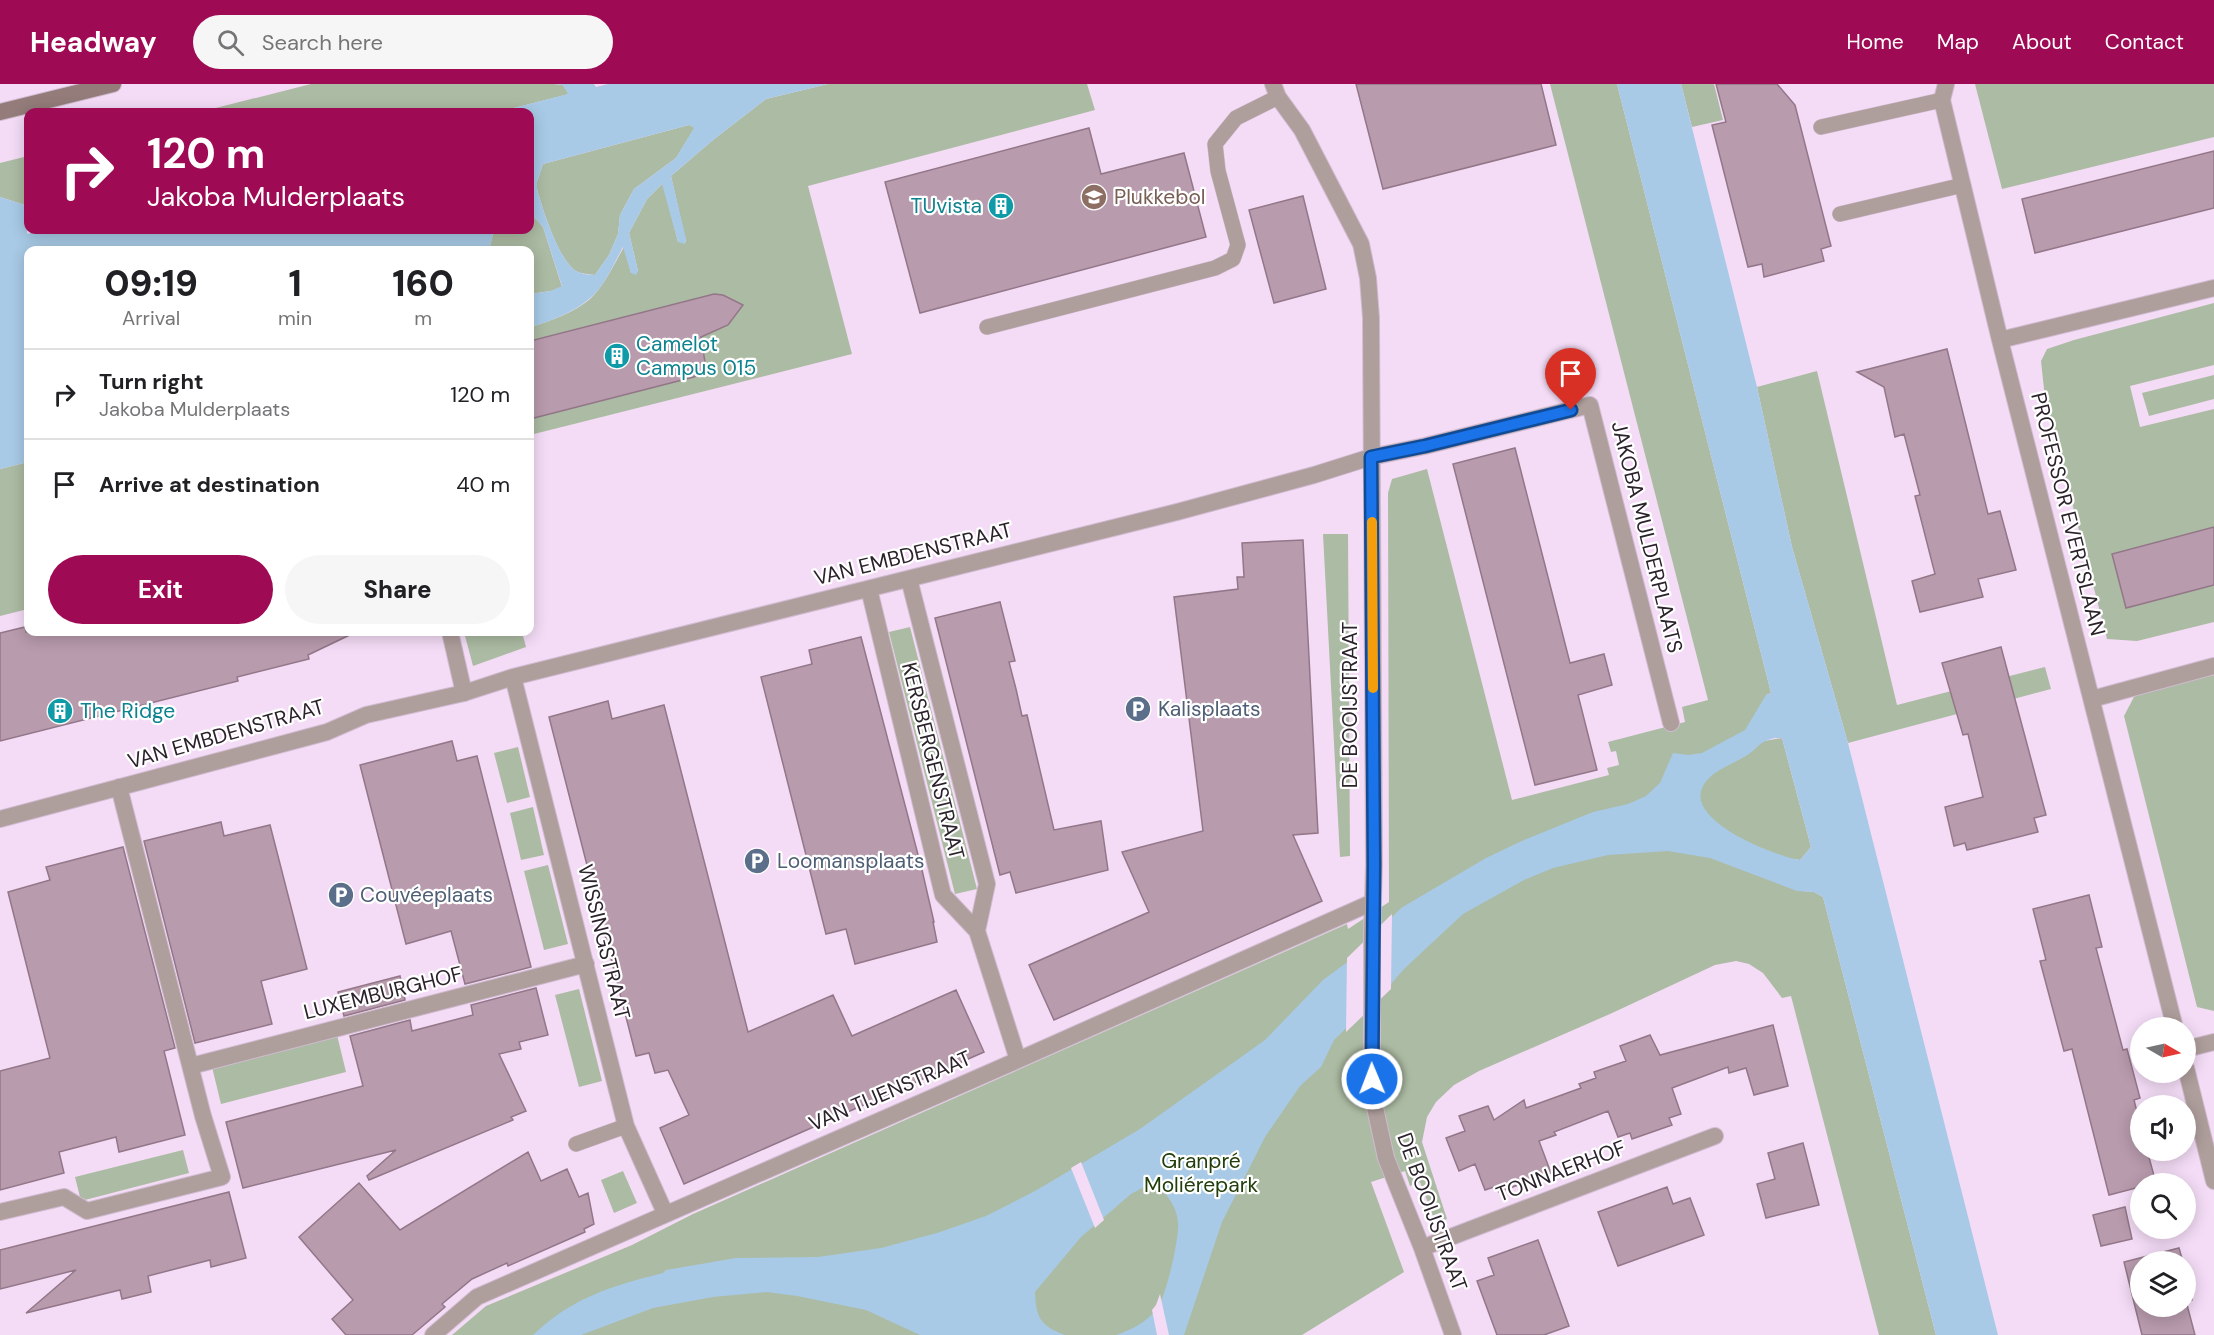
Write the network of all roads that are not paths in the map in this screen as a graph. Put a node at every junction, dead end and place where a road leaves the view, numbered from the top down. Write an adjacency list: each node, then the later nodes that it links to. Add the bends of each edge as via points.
1 (113, 84): 4 (main road)
2 (1276, 90): 9 (lane, via 1236,118 1215,144 1218,171 1238,245 1233,259 1215,268); 11 (street, DE BOOIJSTRAAT, via 1302,130 1361,244 1371,318)
3 (1944, 92): 5 (lane, PROFESSOR EVERTSLAAN); 6 (street, PROFESSOR EVERTSLAAN)
4 (0, 112)
5 (1821, 127)
6 (1963, 185): 7 (lane); 10 (street, PROFESSOR EVERTSLAAN)
7 (1840, 214)
8 (2214, 288): 10 (street)
9 (987, 327)
10 (2000, 340): 18 (street, PROFESSOR EVERTSLAAN)
11 (1371, 457): 12 (street, VAN EMBDENSTRAAT, via 1177,512); 19 (street, JAKOBA MULDERPLAATS, via 1590,405); 22 (street, DE BOOIJSTRAAT)
12 (909, 579): 13 (street, VAN EMBDENSTRAAT); 23 (street, KERSBERGENSTRAAT, via 987,884)
13 (869, 589): 16 (street, VAN EMBDENSTRAAT); 23 (street, KERSBERGENSTRAAT, via 943,896)
14 (451, 636): 17 (street)
15 (2214, 666): 18 (street)
16 (513, 677): 17 (street, VAN EMBDENSTRAAT); 24 (street, WISSINGSTRAAT)
17 (464, 693): 20 (street, VAN EMBDENSTRAAT, via 366,715 327,732)
18 (2092, 699): 25 (street, PROFESSOR EVERTSLAAN)
19 (1671, 723)
20 (119, 787): 21 (street, VAN EMBDENSTRAAT); 29 (street)
21 (0, 819)
22 (1372, 902): 28 (street, VAN TIJENSTRAAT); 37 (street, DE BOOIJSTRAAT, via 1372,1094 1386,1158)
23 (977, 931): 28 (street, KERSBERGENSTRAAT)
24 (586, 964): 29 (street, LUXEMBURGHOF); 31 (street, WISSINGSTRAAT)
25 (2172, 1017)
26 (2214, 1041): 27 (street)
27 (2196, 1046)
28 (1018, 1060): 36 (street, VAN TIJENSTRAAT)
29 (191, 1066): 35 (street, via 222,1177 87,1211 64,1197)
30 (2190, 1083): 34 (street)
31 (626, 1126): 33 (lane); 36 (street, WISSINGSTRAAT)
32 (1715, 1136): 37 (street, TONNAERHOF)
33 (576, 1144)
34 (2214, 1181)
35 (0, 1212)
36 (665, 1213): 38 (street, VAN TIJENSTRAAT, via 477,1297)
37 (1422, 1248): 39 (street, DE BOOIJSTRAAT)
38 (433, 1335)
39 (1453, 1335)

